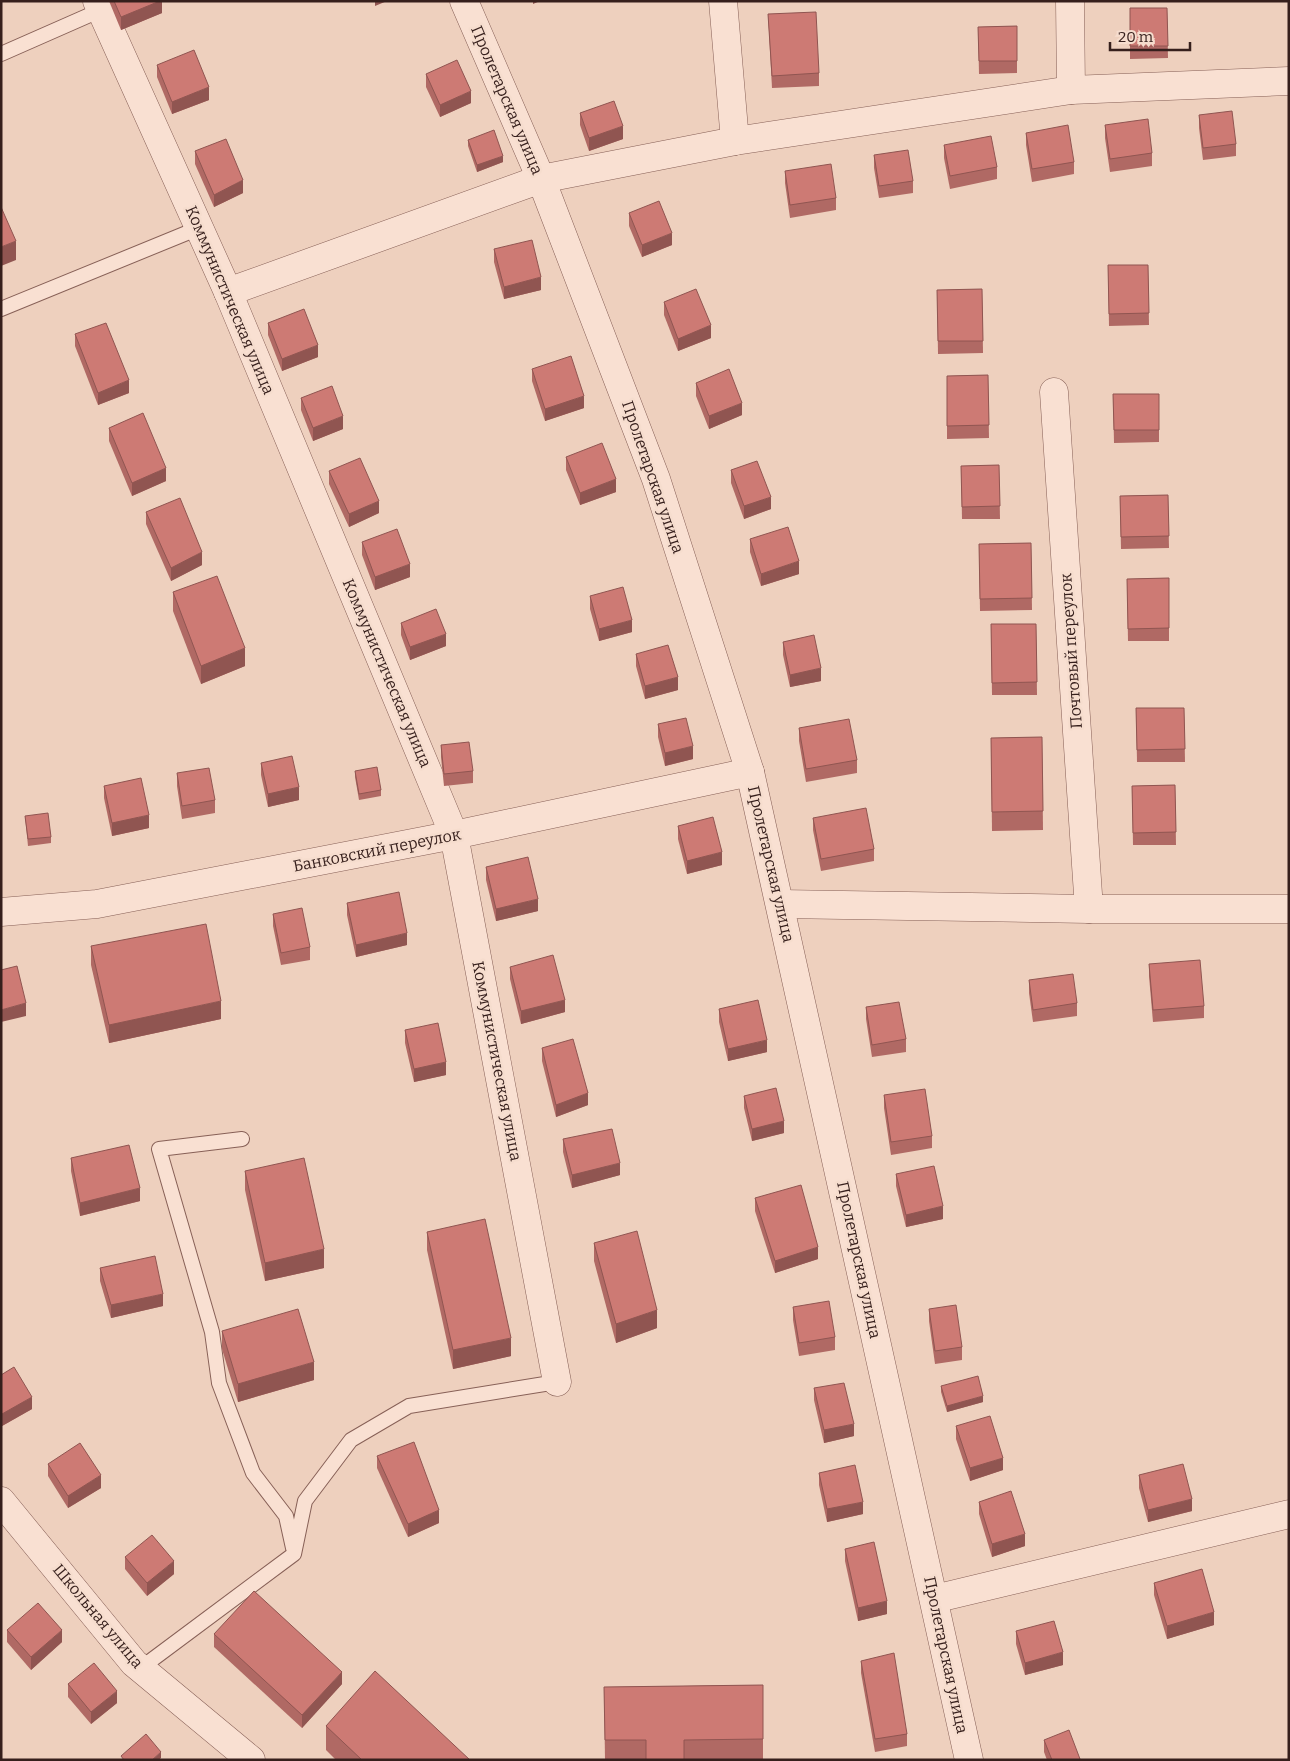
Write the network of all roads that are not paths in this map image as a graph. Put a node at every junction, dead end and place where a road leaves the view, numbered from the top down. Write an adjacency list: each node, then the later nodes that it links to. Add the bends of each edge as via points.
1 (464, 1): 9 (street, Пролетарская улица)
2 (723, 1): 8 (street)
3 (1070, 1): 7 (street)
4 (99, 6): 5 (lane); 10 (street, Коммунистическая улица)
5 (1, 54)
6 (1289, 81): 7 (street)
7 (1071, 90): 8 (street)
8 (736, 140): 9 (street)
9 (541, 178): 11 (street); 14 (street, Пролетарская улица, via 656,479)
10 (199, 228): 11 (street, Коммунистическая улица); 12 (lane)
11 (228, 292): 15 (street, Коммунистическая улица)
12 (1, 309)
13 (1054, 392): 17 (street, Почтовый переулок)
14 (750, 772): 15 (street, Банковский переулок); 16 (street, Пролетарская улица)
15 (454, 835): 19 (street, Банковский переулок, via 97,904); 21 (street, Коммунистическая улица)
16 (780, 904): 17 (street); 25 (street, Пролетарская улица)
17 (1089, 909): 18 (street)
18 (1289, 909)
19 (1, 912)
20 (242, 1140): 24 (lane, via 159,1149 212,1332 219,1383 253,1473 286,1516)
21 (557, 1382): 24 (lane, via 409,1406 352,1440 305,1501)
22 (1, 1501): 26 (street, Школьная улица)
23 (1289, 1514): 25 (street)
24 (294, 1554): 26 (lane)
25 (934, 1598): 28 (street, Пролетарская улица)
26 (141, 1668): 27 (street, Школьная улица)
27 (251, 1760)
28 (969, 1760)

